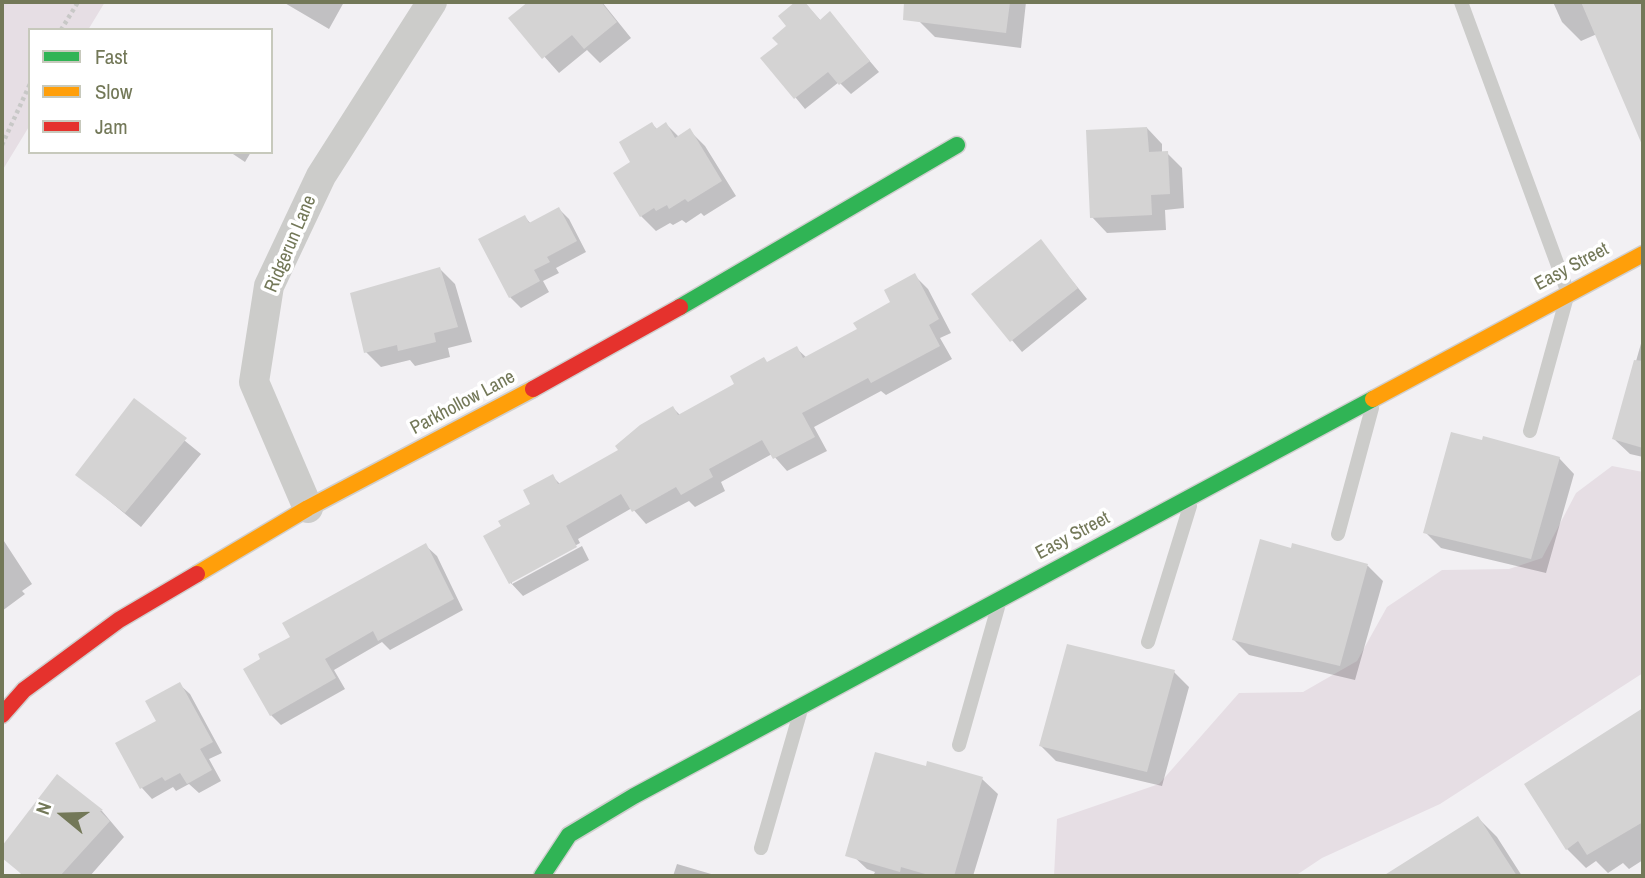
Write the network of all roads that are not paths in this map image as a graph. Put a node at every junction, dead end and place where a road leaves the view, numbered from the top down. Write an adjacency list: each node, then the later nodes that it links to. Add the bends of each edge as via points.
1 (432, 2): 9 (street, Ridgerun Lane, via 321,176 269,286 254,382)
2 (1461, 2): 5 (lane)
3 (957, 145): 9 (street, Parkhollow Lane, via 609,349)
4 (1643, 254): 5 (street, Easy Street)
5 (1568, 293): 6 (street, Easy Street); 7 (lane)
6 (1375, 397): 8 (street, Easy Street); 10 (lane)
7 (1530, 431)
8 (1194, 494): 11 (street, Easy Street); 12 (lane)
9 (308, 508): 14 (street, Parkhollow Lane, via 119,620 24,690)
10 (1338, 534)
11 (1001, 598): 13 (street, Easy Street); 15 (lane)
12 (1148, 642)
13 (803, 705): 16 (lane); 17 (street, Easy Street, via 569,835)
14 (2, 715)
15 (959, 745)
16 (761, 848)
17 (542, 876)

